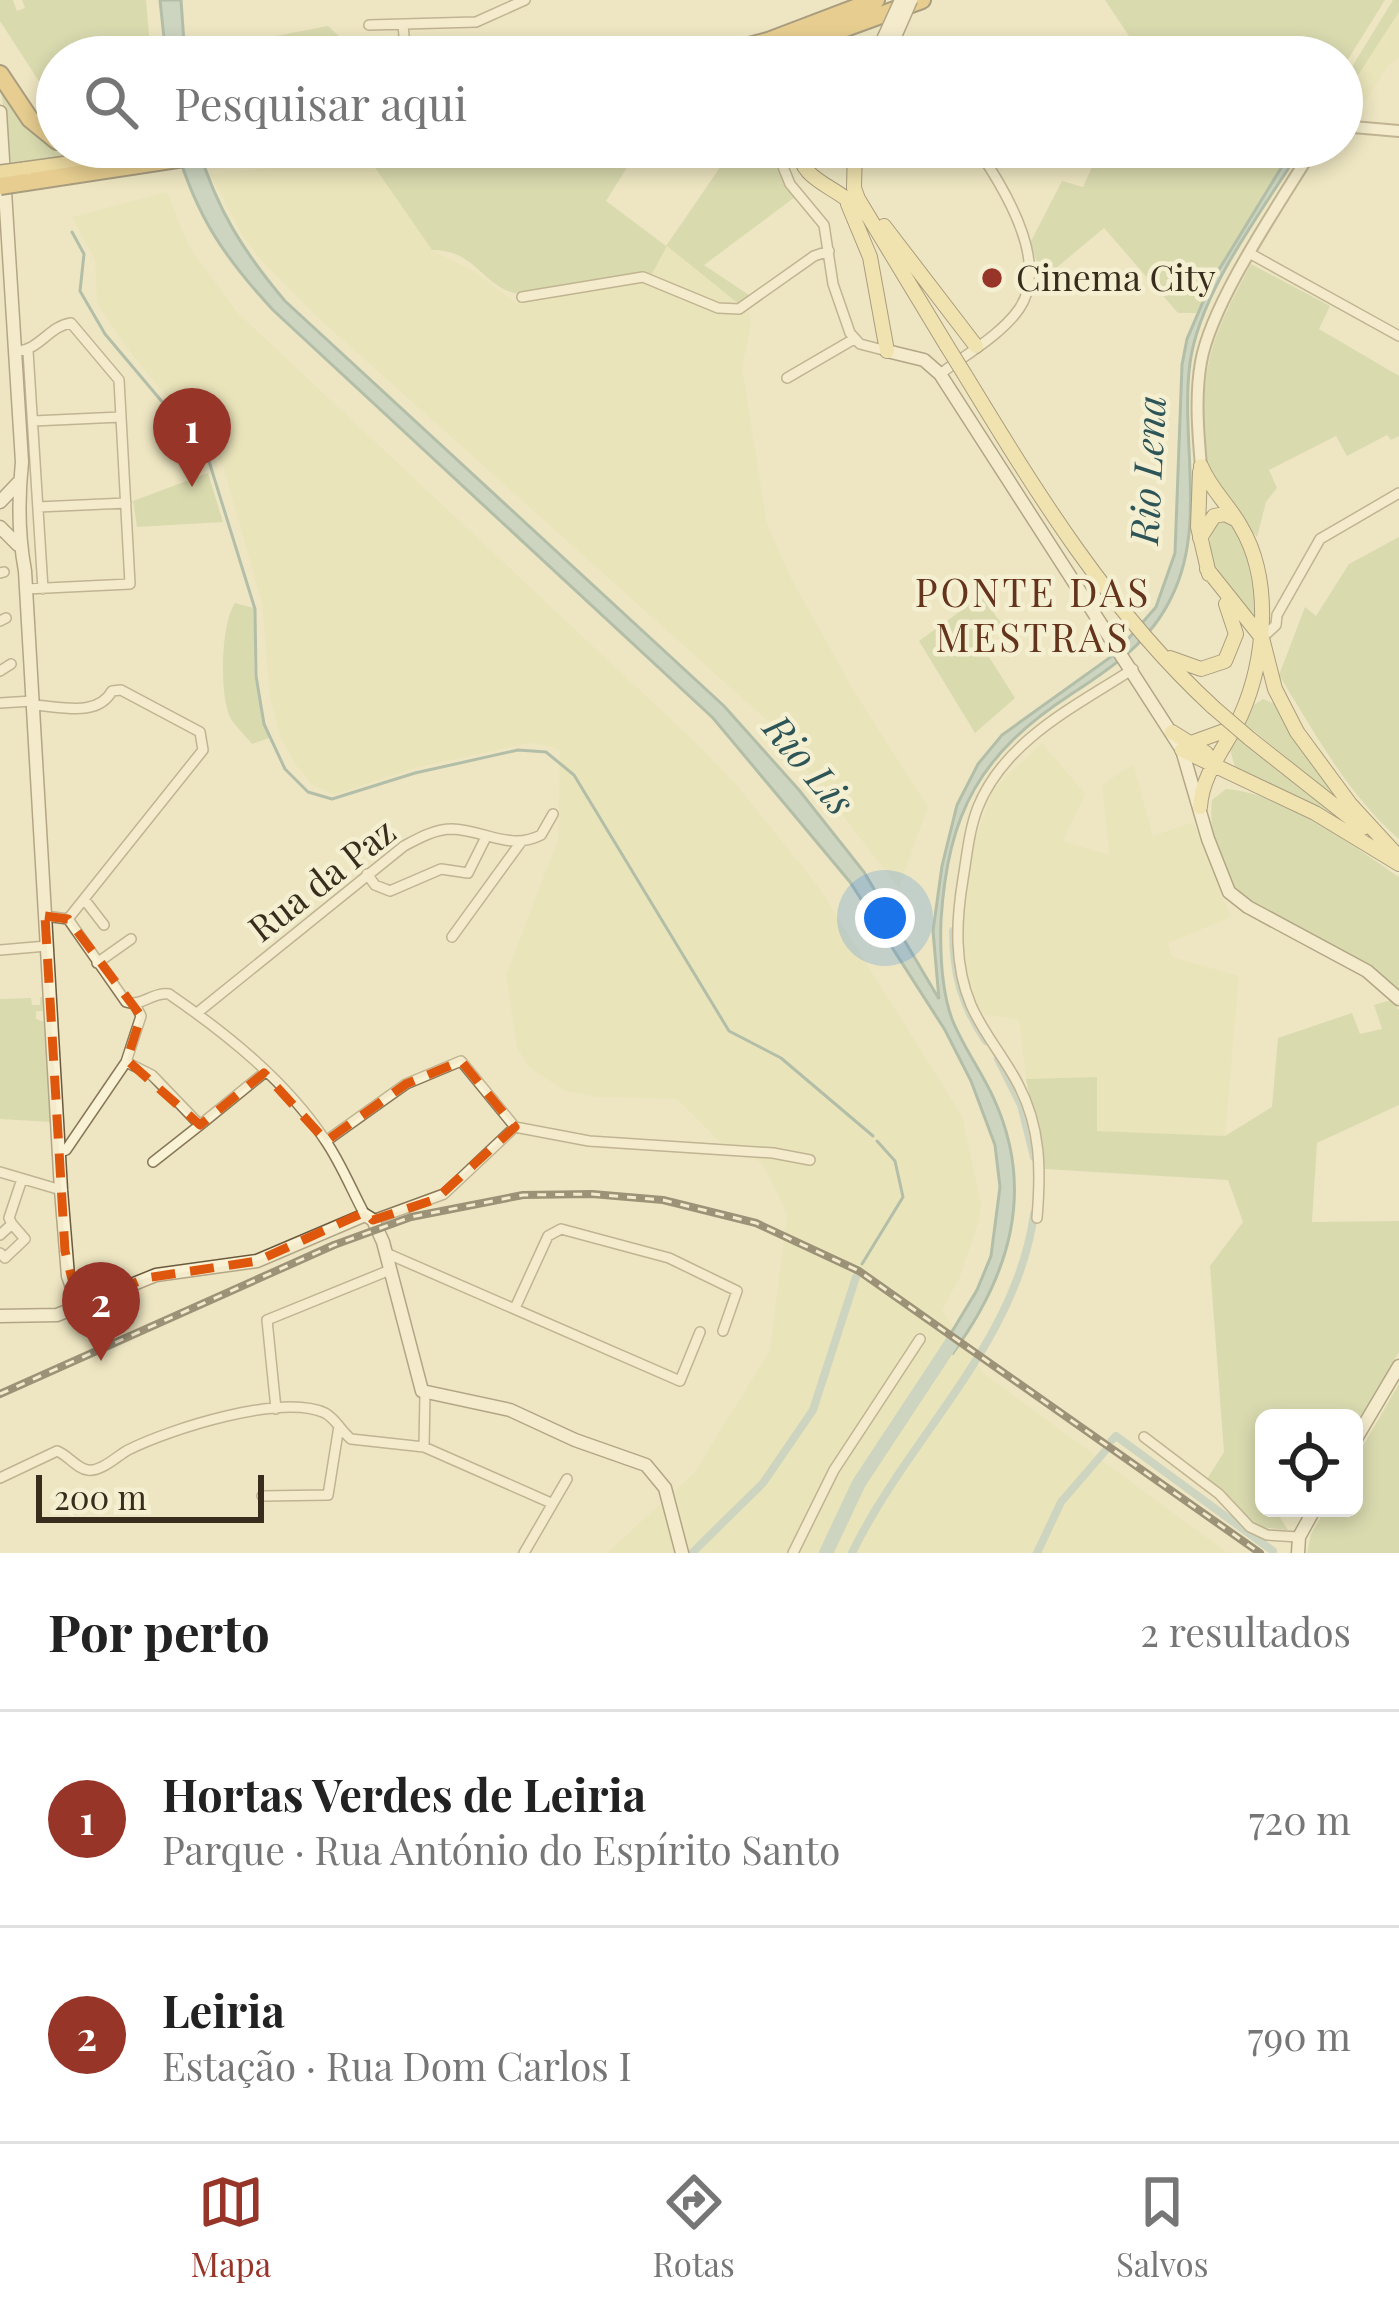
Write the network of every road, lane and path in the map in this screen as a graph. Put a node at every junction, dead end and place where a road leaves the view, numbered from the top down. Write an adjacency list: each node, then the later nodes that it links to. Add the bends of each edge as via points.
1 (525, 0): 6 (street, via 476,22)
2 (876, 0): 9 (highway)
3 (906, 0): 12 (main road, bridge); 13 (main road, bridge)
4 (922, 0): 7 (highway)
5 (369, 25): 6 (street)
6 (403, 25): 8 (street)
7 (854, 28): 10 (highway); 11 (highway)
8 (404, 36)
9 (781, 36)
10 (830, 36)
11 (842, 36)
12 (886, 36)
13 (893, 36)
14 (0, 74): 16 (highway)
15 (0, 112): 33 (main road)
16 (36, 124)
17 (1363, 128): 18 (street)
18 (1399, 131)
19 (67, 168): 27 (highway)
20 (784, 168): 31 (street, via 824,225)
21 (804, 168): 28 (main road)
22 (854, 168): 26 (main road)
23 (989, 168): 38 (street, via 1010,201 1030,276 1017,312)
24 (1302, 168): 32 (street)
25 (0, 172): 27 (highway, bridge)
26 (854, 172): 28 (main road); 35 (main road, via 858,199); 38 (main road, via 862,196)
27 (25, 176): 29 (highway, bridge)
28 (825, 183): 30 (main road)
29 (0, 186)
30 (843, 194): 35 (main road); 40 (main road, via 870,257)
31 (829, 251): 34 (street, via 739,309 644,277); 37 (street, via 836,298)
32 (1251, 254): 36 (street); 45 (street, via 1201,360)
33 (6, 277): 39 (main road)
34 (522, 297)
35 (931, 320): 60 (main road, bridge, via 1069,540)
36 (1399, 337)
37 (854, 339): 40 (street); 42 (street)
38 (976, 346): 41 (street)
39 (22, 351): 43 (street, via 61,325 76,325 117,374); 44 (street); 46 (main road)
40 (887, 351): 41 (main road, via 924,360)
41 (940, 374): 62 (main road)
42 (787, 378)
43 (121, 417): 44 (street); 49 (street)
44 (33, 422): 50 (street)
45 (1201, 466): 51 (main road); 53 (main road)
46 (19, 482): 48 (main road); 52 (main road)
47 (1399, 493): 57 (street, via 1320,539)
48 (1, 501): 52 (main road, via 12,500)
49 (126, 502): 50 (street); 56 (street, via 130,584)
50 (38, 511): 52 (street); 56 (street)
51 (1235, 519): 53 (main road, via 1214,516); 57 (main road)
52 (14, 521): 55 (main road)
53 (1200, 538): 54 (main road)
54 (1207, 569): 58 (main road); 60 (main road, via 1234,619 1231,653 1206,669)
55 (26, 589): 56 (street); 66 (main road)
56 (44, 589)
57 (1270, 615): 59 (main road)
58 (1249, 625): 59 (main road); 67 (main road, via 1252,662)
59 (1262, 638): 64 (main road); 67 (main road)
60 (1160, 656): 77 (main road, bridge)
61 (11, 664): 63 (street)
62 (1131, 666): 69 (main road); 103 (street, via 1008,759 970,833 959,962 975,1014 1029,1110 1041,1164)
63 (0, 671)
64 (1280, 701): 67 (main road, via 1269,695); 77 (main road, via 1333,782)
65 (0, 703): 66 (street)
66 (32, 703): 79 (street, via 94,708 117,689 200,731 203,750); 80 (main road)
67 (1241, 705): 68 (main road); 71 (main road)
68 (1224, 731): 70 (main road); 71 (main road)
69 (1172, 732): 70 (main road)
70 (1186, 747): 71 (main road); 73 (main road)
71 (1214, 764): 72 (main road); 73 (main road)
72 (1239, 778): 73 (main road, via 1221,781); 77 (main road)
73 (1201, 803): 88 (main road, via 1232,896 1367,971)
74 (553, 814): 76 (street, via 542,835)
75 (486, 836): 76 (street, Rua da Paz); 78 (street, Rua da Paz, via 433,832); 78 (street, via 468,874 441,869 390,891)
76 (521, 842): 83 (street)
77 (1398, 858)
78 (367, 874): 90 (street, Rua da Paz)
79 (84, 899): 81 (street); 82 (street)
80 (45, 916): 81 (street); 85 (main road)
81 (68, 919): 87 (street)
82 (104, 925)
83 (452, 937)
84 (130, 939): 87 (street)
85 (47, 946): 86 (street); 96 (main road)
86 (0, 950)
87 (97, 963): 89 (street, via 121,998)
88 (1399, 999)
89 (136, 1004): 90 (street, via 165,993); 91 (street, via 141,1016)
90 (196, 1013): 92 (street)
91 (126, 1063): 93 (street, via 152,1076); 96 (street)
92 (264, 1073): 93 (street); 95 (street)
93 (200, 1125): 98 (street)
94 (515, 1127): 95 (street, via 460,1061 406,1084); 97 (street); 102 (street, via 444,1194)
95 (326, 1141): 102 (street)
96 (58, 1153): 101 (main road)
97 (810, 1160)
98 (153, 1162)
99 (0, 1172): 100 (street)
100 (22, 1179): 101 (street); 104 (street)
101 (61, 1190): 109 (main road, via 68,1276)
102 (369, 1218): 107 (main road); 109 (main road, via 262,1259 156,1275)
103 (1037, 1218)
104 (12, 1224): 105 (street); 106 (street, via 26,1239 5,1258)
105 (0, 1235)
106 (0, 1253)
107 (386, 1253): 108 (main road); 110 (street)
108 (390, 1270): 116 (main road); 117 (street, via 267,1320)
109 (79, 1307): 111 (main road)
110 (515, 1308): 112 (street, via 548,1236 561,1229 669,1258 737,1291); 113 (street, via 680,1381)
111 (0, 1316)
112 (723, 1331)
113 (700, 1332)
114 (920, 1339): 130 (street, via 834,1470)
115 (1399, 1366): 119 (main road)
116 (425, 1393): 121 (street); 129 (main road, via 510,1410 646,1465 665,1488)
117 (276, 1409): 118 (street, via 311,1408); 122 (street, via 188,1426 91,1471 57,1451)
118 (339, 1426): 121 (street, via 359,1442); 124 (street, via 328,1495)
119 (1363, 1427)
120 (1144, 1437): 127 (street, via 1250,1526)
121 (424, 1447): 125 (street)
122 (0, 1478)
123 (567, 1479): 125 (street)
124 (262, 1496)
125 (551, 1503): 128 (street)
126 (1310, 1517): 127 (main road)
127 (1299, 1537): 131 (main road)
128 (524, 1553)
129 (682, 1553)
130 (793, 1553)
131 (1298, 1553)

